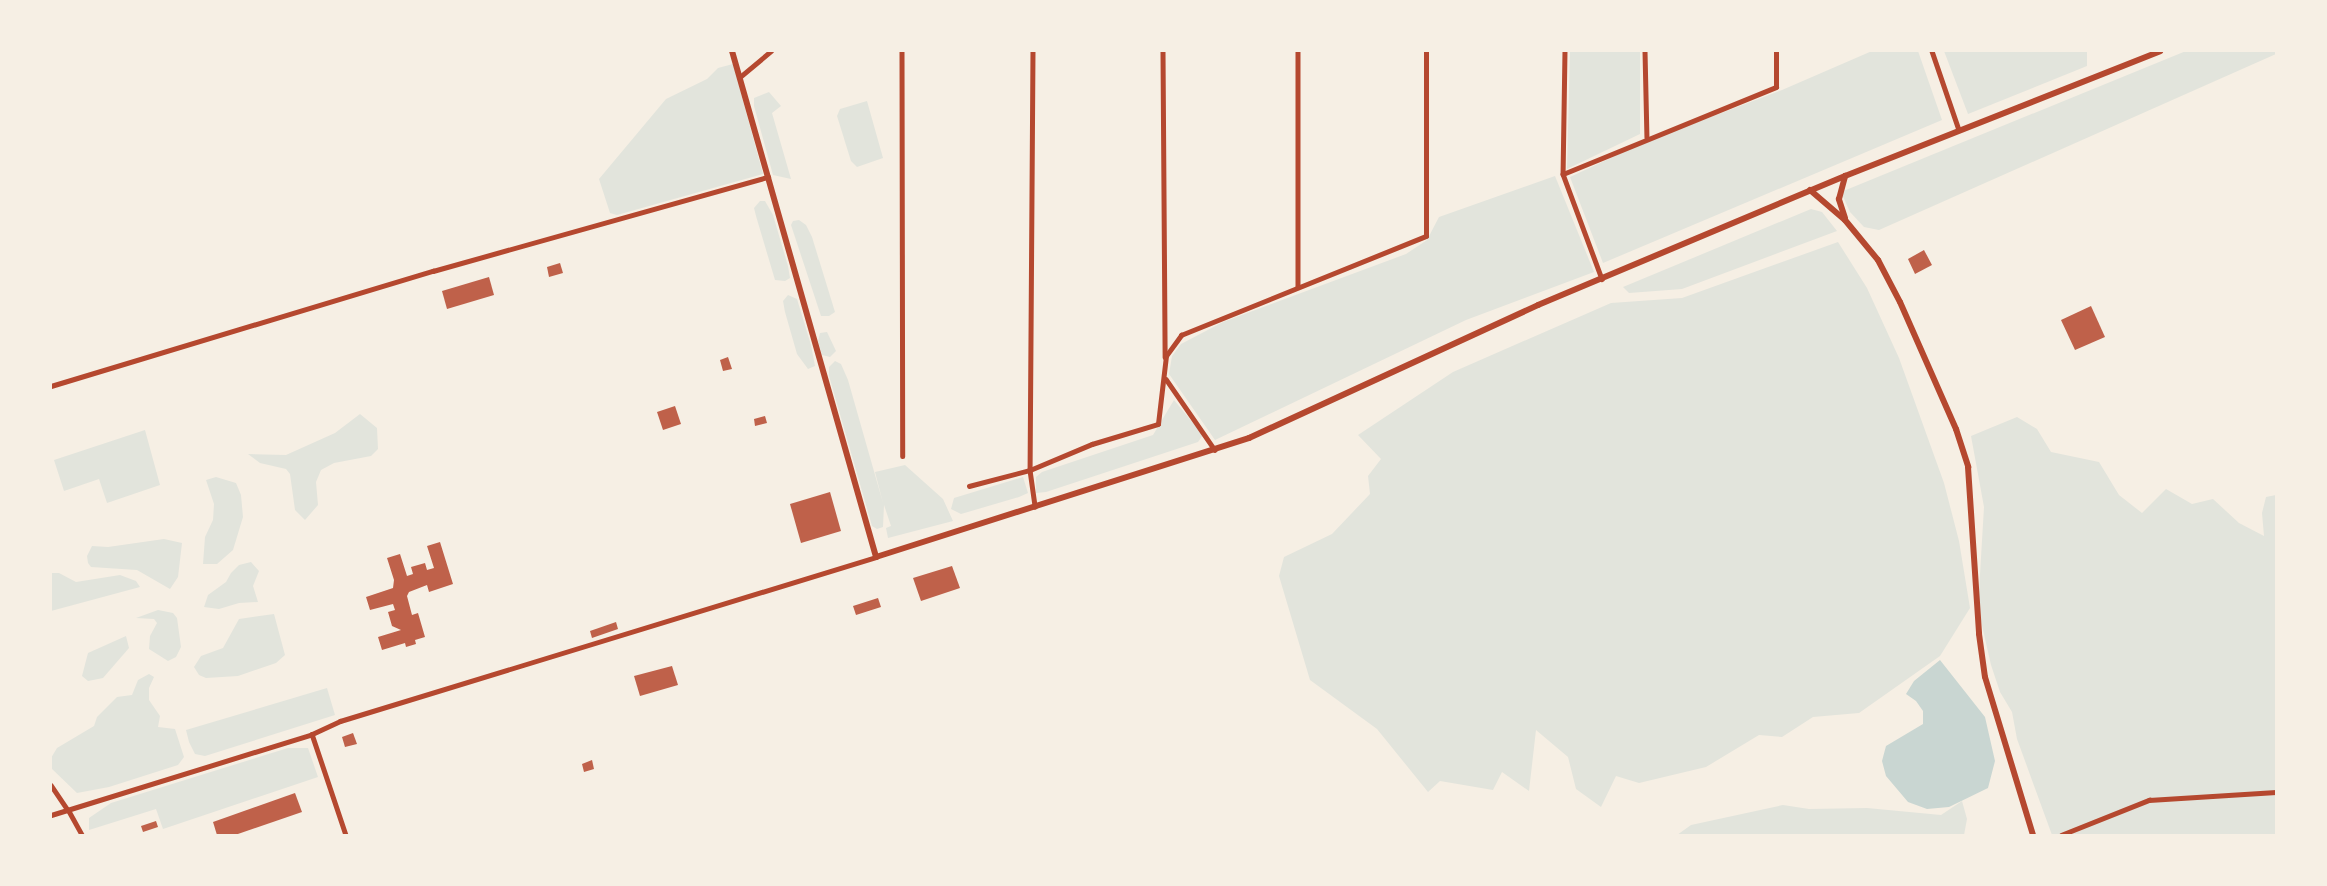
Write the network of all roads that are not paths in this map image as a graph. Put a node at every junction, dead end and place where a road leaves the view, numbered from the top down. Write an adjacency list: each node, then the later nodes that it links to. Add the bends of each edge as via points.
1 (732, 51): 13 (main road)
2 (771, 51): 13 (street)
3 (902, 51): 26 (street)
4 (1033, 51): 27 (street)
5 (1163, 51): 23 (street)
6 (1298, 51): 22 (street)
7 (1426, 51): 22 (street, via 1426,236)
8 (1564, 51): 16 (street)
9 (1645, 51): 15 (street)
10 (1776, 51): 15 (street, via 1776,87)
11 (1932, 51): 14 (street)
12 (2160, 51): 14 (main road)
13 (740, 77): 18 (main road)
14 (1959, 130): 17 (main road)
15 (1647, 137): 16 (street)
16 (1563, 174): 21 (street)
17 (1844, 176): 19 (main road); 20 (main road, via 1839,199)
18 (768, 177): 24 (street); 30 (main road)
19 (1810, 190): 20 (main road); 21 (main road)
20 (1845, 220): 38 (main road, via 1878,260 1900,302 1968,467 1985,677)
21 (1602, 279): 25 (main road)
22 (1298, 286): 23 (street, via 1181,335 1166,356)
23 (1165, 378): 25 (street); 27 (street, via 1158,424)
24 (51, 386)
25 (1215, 450): 29 (main road)
26 (903, 456)
27 (1030, 470): 28 (street); 29 (street)
28 (969, 486)
29 (1035, 507): 30 (main road)
30 (876, 557): 31 (street, via 340,721)
31 (312, 734): 34 (street); 37 (street)
32 (51, 785): 34 (street)
33 (2276, 792): 39 (street, via 2149,800)
34 (68, 810): 35 (street); 36 (street)
35 (51, 815)
36 (82, 835)
37 (346, 835)
38 (2033, 835)
39 (2061, 835)

